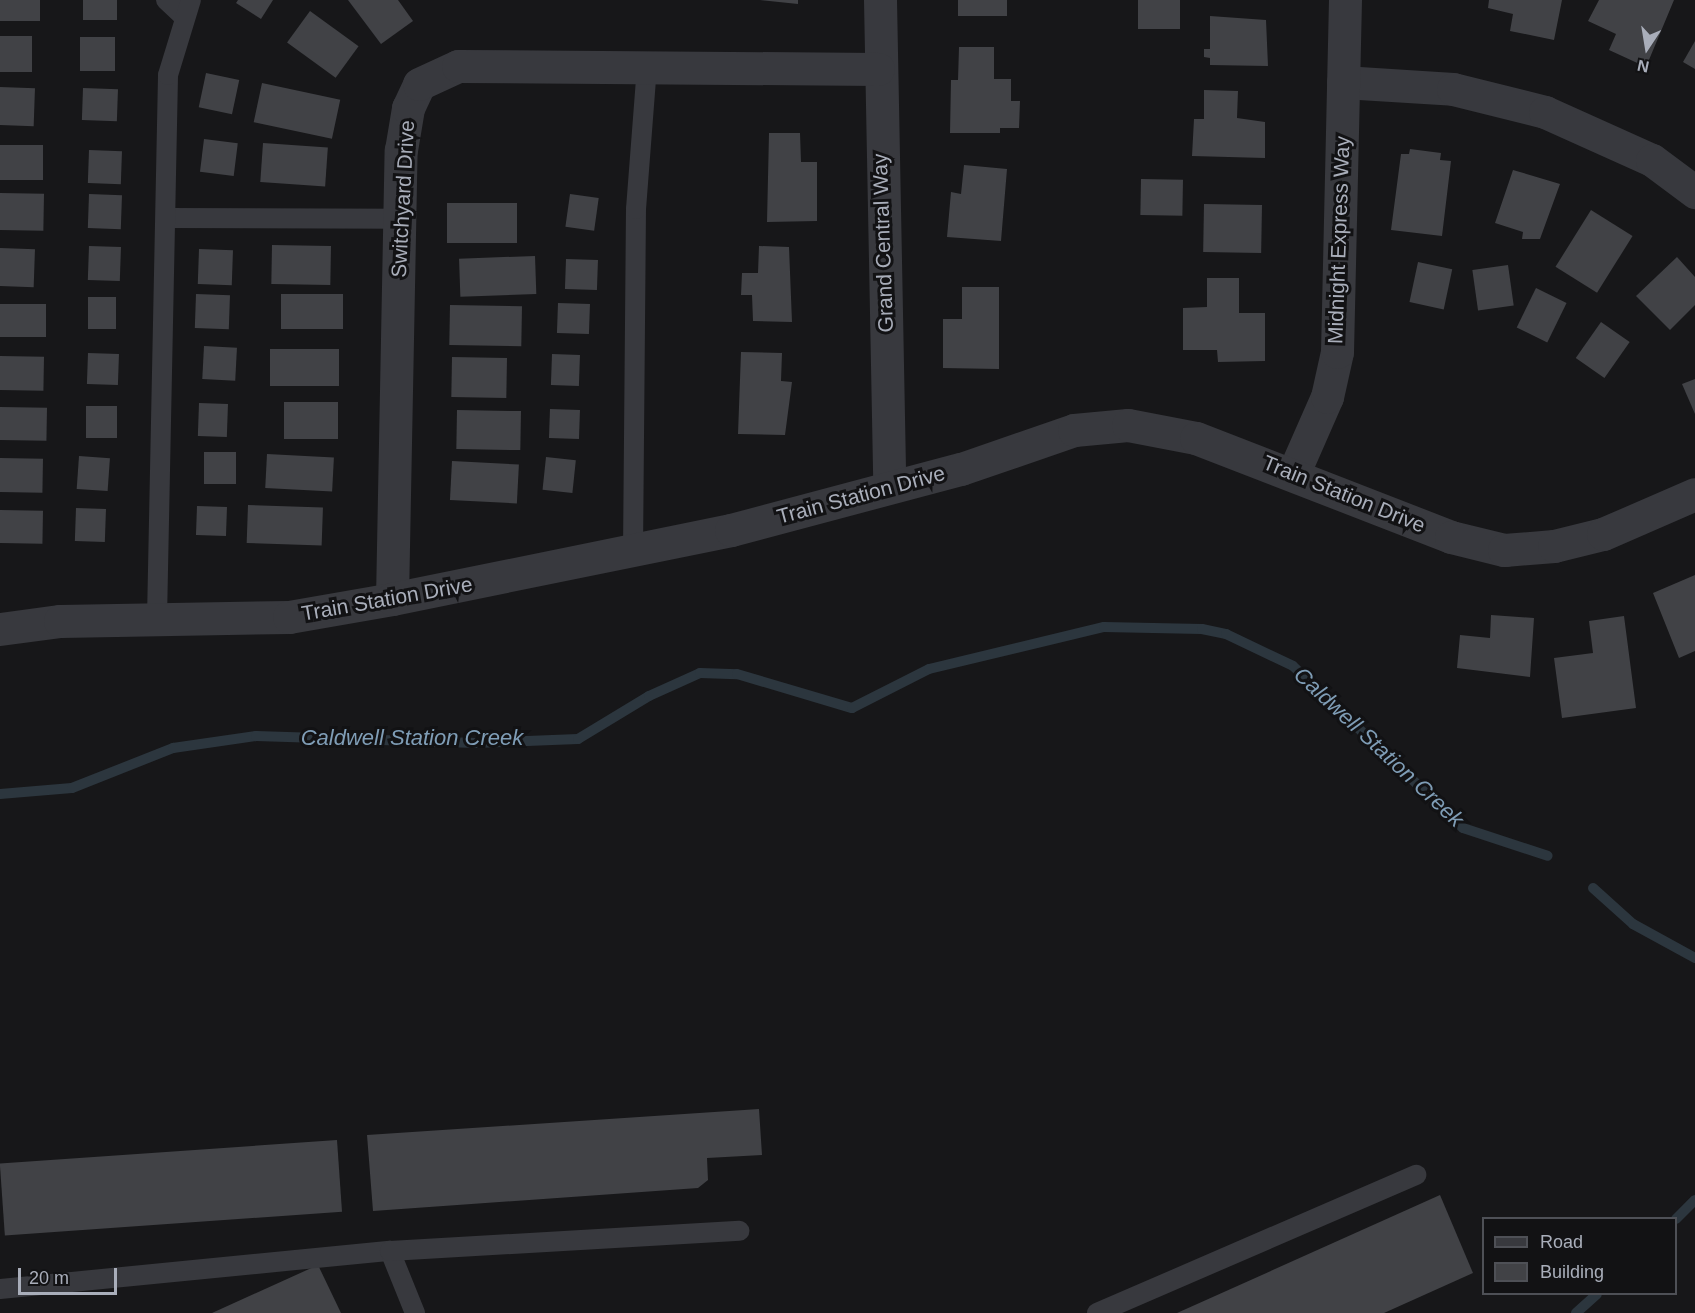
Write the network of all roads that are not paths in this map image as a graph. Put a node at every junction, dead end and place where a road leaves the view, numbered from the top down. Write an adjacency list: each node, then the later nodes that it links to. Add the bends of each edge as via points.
1 (166, 0): 4 (lane)
2 (880, 0): 6 (street, Grand Central Way)
3 (1345, 0): 7 (street, Midnight Express Way)
4 (187, 8): 9 (lane, via 168,75)
5 (647, 66): 6 (street, Switchyard Drive); 10 (street, Switchyard Drive, via 458,66 419,84 408,108 401,150); 14 (lane, via 636,209)
6 (878, 69): 12 (street, Grand Central Way)
7 (1343, 82): 8 (street, via 1453,89 1545,112 1652,160); 11 (street, Midnight Express Way, via 1337,352 1327,397)
8 (1695, 192)
9 (166, 218): 10 (lane); 16 (lane)
10 (399, 219): 15 (street, Switchyard Drive)
11 (1294, 472): 12 (street, Train Station Drive, via 1196,438 1128,425 1074,430 962,469); 13 (street, Train Station Drive, via 1362,504 1504,550 1554,546 1603,534)
12 (889, 486): 14 (street, Train Station Drive)
13 (1695, 494)
14 (633, 552): 15 (street, Train Station Drive)
15 (392, 599): 16 (street, Train Station Drive, via 289,617)
16 (157, 619): 17 (street, Train Station Drive, via 60,621)
17 (0, 629)
18 (1416, 1174): 23 (lane)
19 (739, 1231): 20 (lane)
20 (390, 1251): 21 (lane); 22 (lane)
21 (0, 1289)
22 (415, 1313)
23 (1097, 1313)

